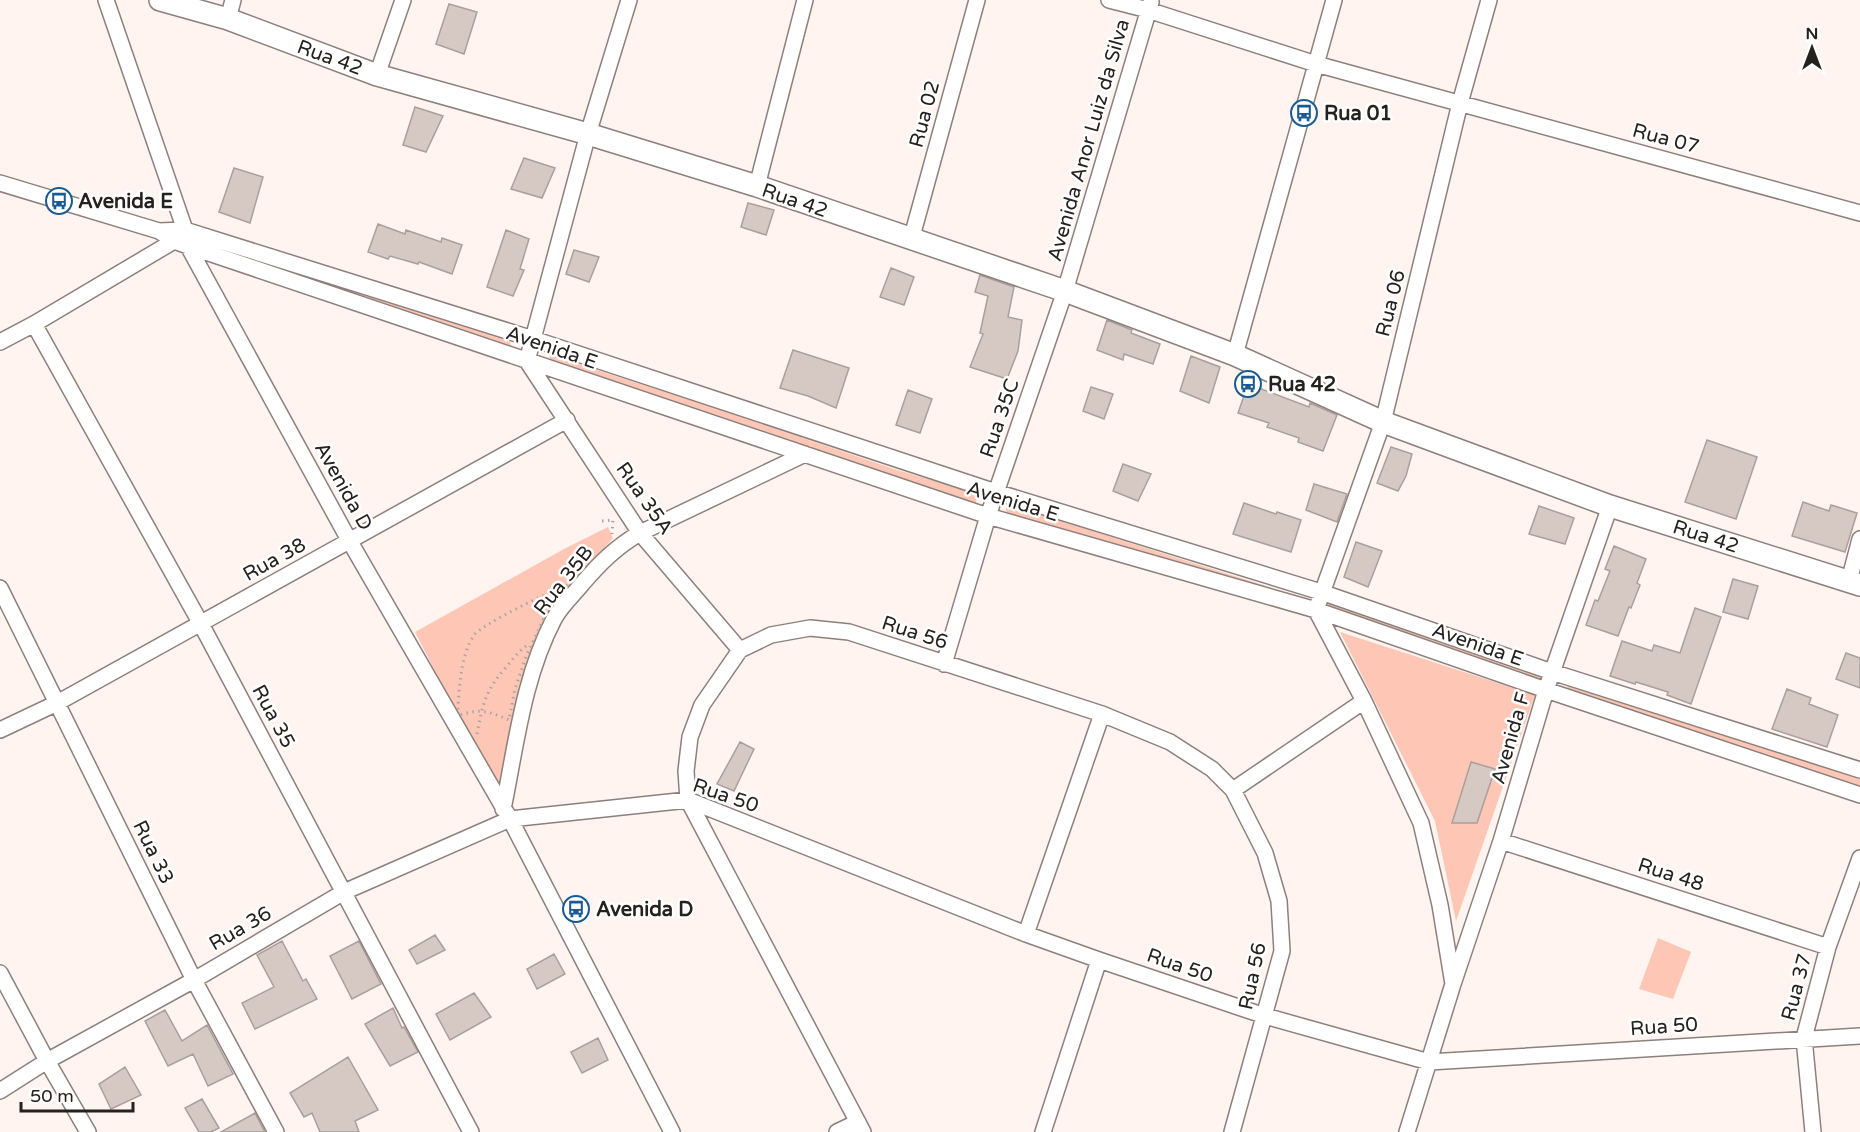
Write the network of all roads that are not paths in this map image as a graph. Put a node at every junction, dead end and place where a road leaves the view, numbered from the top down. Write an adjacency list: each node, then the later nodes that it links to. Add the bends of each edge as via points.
1 (106, 0): 19 (street, Avenida D)
2 (160, 0): 11 (street, Rua 42)
3 (403, 0): 13 (street)
4 (629, 0): 15 (street)
5 (805, 0): 17 (street)
6 (977, 0): 20 (street, Rua 02)
7 (1109, 0): 10 (street, Rua 07)
8 (1334, 0): 12 (street)
9 (1489, 0): 14 (street, Rua 06)
10 (1150, 5): 12 (street, Rua 07); 23 (street, Avenida Anor Luiz da Silva)
11 (230, 10): 13 (street, Rua 42)
12 (1317, 64): 14 (street, Rua 07); 27 (street)
13 (376, 75): 15 (street, Rua 42)
14 (1460, 103): 18 (street, Rua 07); 30 (street, Rua 06)
15 (588, 134): 17 (street, Rua 42); 25 (street)
16 (0, 183): 19 (street, Avenida E)
17 (757, 186): 20 (street, Rua 42)
18 (1860, 213)
19 (183, 239): 21 (street, Avenida E); 22 (street, Avenida E); 24 (street); 37 (street, Avenida D)
20 (911, 240): 23 (street, Rua 42)
21 (304, 268): 22 (street); 25 (street, Avenida E)
22 (301, 284): 28 (street, Avenida E)
23 (1065, 291): 27 (street, Rua 42); 32 (street, Rua 35C)
24 (34, 324): 26 (street); 42 (street, Rua 35)
25 (533, 339): 28 (street); 32 (street, Avenida E)
26 (0, 342)
27 (1235, 355): 30 (street, Rua 42)
28 (527, 361): 29 (street, Rua 35A); 31 (street, Avenida E)
29 (567, 420): 35 (street, Rua 35A); 37 (street, Rua 38)
30 (1383, 422): 33 (street, Rua 42); 40 (street, Rua 06)
31 (806, 454): 34 (street, Avenida E); 35 (street, Rua 35B)
32 (996, 492): 34 (street, Rua 35C); 40 (street, Avenida E)
33 (1610, 506): 38 (street, Rua 42); 45 (street, Avenida F)
34 (988, 516): 41 (street, Avenida E); 44 (street, Rua 35C)
35 (640, 533): 43 (street, Rua 35A); 55 (street, Rua 35B, via 602,560 555,618 537,657 525,698)
36 (1860, 539): 38 (street)
37 (349, 540): 42 (street, Rua 38); 55 (street, Avenida D)
38 (1854, 583)
39 (0, 588): 48 (street, Rua 33)
40 (1321, 592): 41 (street, Rua 06); 45 (street, Avenida E)
41 (1316, 610): 46 (street, Avenida E); 47 (street, Avenida F)
42 (201, 624): 48 (street, Rua 38); 58 (street, Rua 35)
43 (740, 650): 44 (street, Rua 56, via 771,635 810,628 849,632); 54 (street, Rua 56, via 702,705 690,737)
44 (944, 664): 49 (street, Rua 56)
45 (1552, 672): 46 (street, Avenida F); 51 (street, Avenida E)
46 (1546, 690): 53 (street, Avenida E); 56 (street, Avenida F)
47 (1364, 701): 52 (street); 64 (street, Avenida F, via 1421,823)
48 (57, 703): 50 (street, Rua 38); 63 (street, Rua 33)
49 (1102, 714): 52 (street, Rua 56, via 1170,742 1212,769); 59 (street)
50 (0, 730)
51 (1860, 770)
52 (1233, 790): 65 (street, Rua 56, via 1265,853 1279,901 1282,951)
53 (1860, 795)
54 (688, 800): 55 (street, Rua 50); 59 (street, Rua 50); 71 (street, Rua 56)
55 (507, 814): 58 (street, Rua 36); 75 (street, Avenida D)
56 (1501, 842): 60 (street, Rua 48); 64 (street, Avenida F)
57 (1860, 858): 60 (street, Rua 37)
58 (344, 892): 63 (street, Rua 36); 74 (street, Rua 35)
59 (1026, 934): 61 (street, Rua 50)
60 (1828, 946): 67 (street, Rua 37)
61 (1099, 960): 65 (street, Rua 50); 77 (street)
62 (0, 973): 68 (street)
63 (194, 980): 68 (street, Rua 36); 73 (street, Rua 33)
64 (1454, 984): 69 (street, Avenida F)
65 (1266, 1016): 69 (street, Rua 50); 78 (street, Rua 56)
66 (1860, 1036): 67 (street, Rua 50)
67 (1804, 1038): 69 (street, Rua 50); 80 (street, Rua 37)
68 (47, 1061): 70 (street, Rua 36); 72 (street)
69 (1429, 1062): 79 (street, Avenida F)
70 (0, 1091)
71 (861, 1127): 76 (street)
72 (88, 1132)
73 (276, 1132)
74 (471, 1132)
75 (672, 1132)
76 (837, 1132)
77 (1043, 1132)
78 (1232, 1132)
79 (1407, 1132)
80 (1813, 1132)

